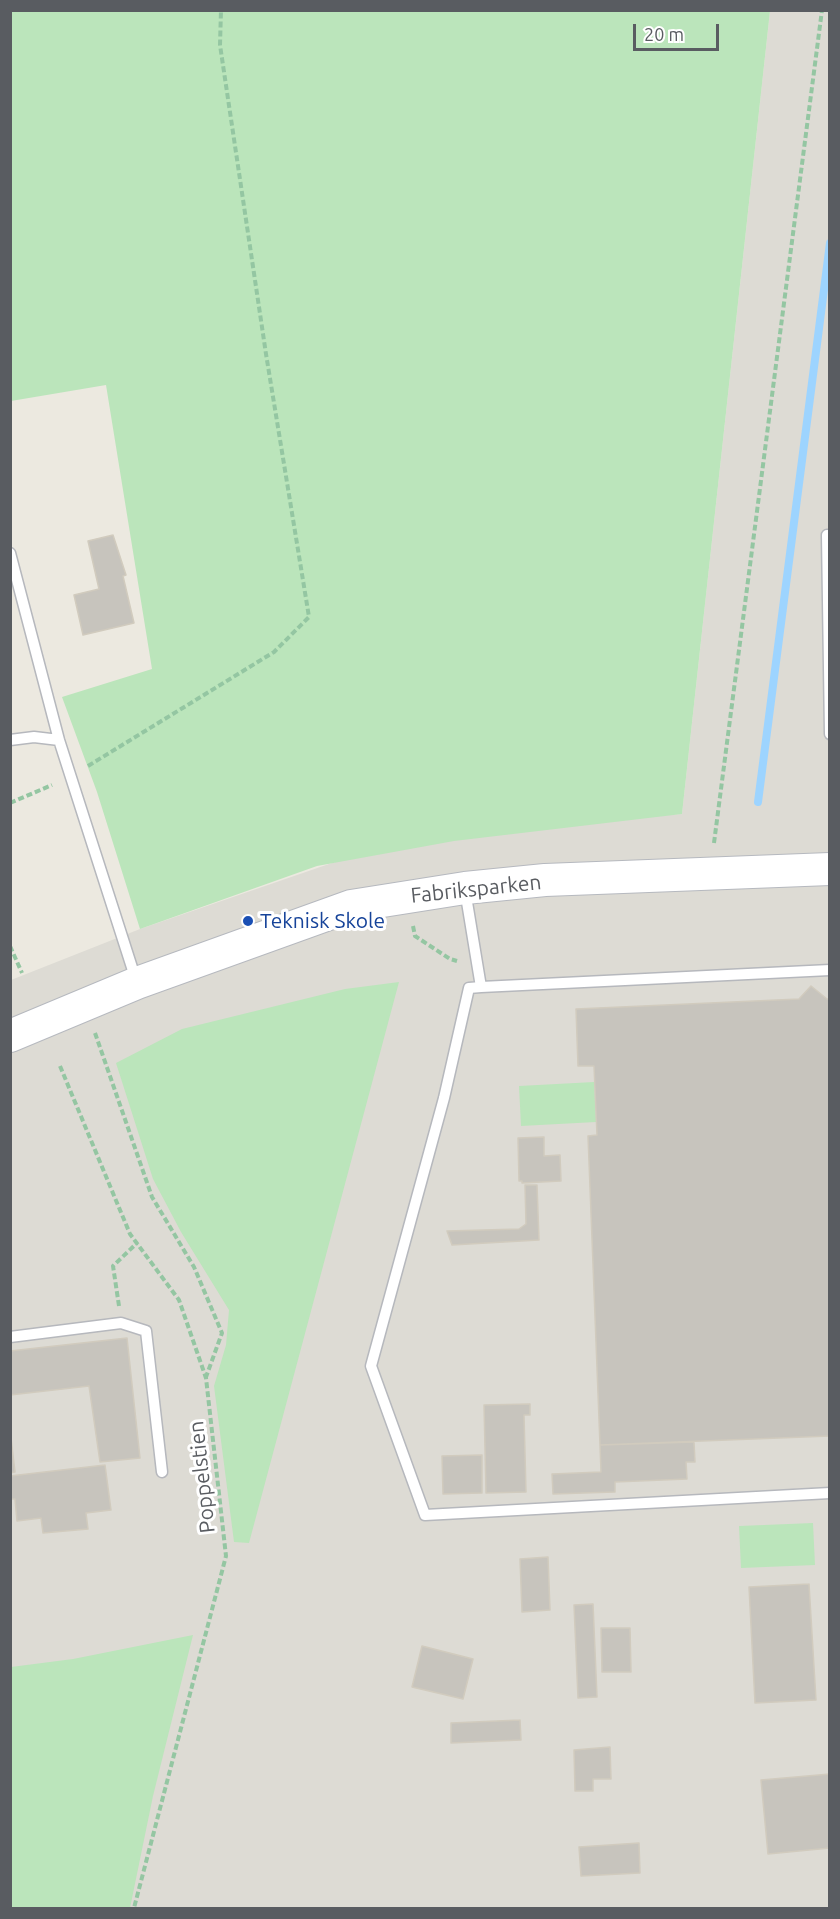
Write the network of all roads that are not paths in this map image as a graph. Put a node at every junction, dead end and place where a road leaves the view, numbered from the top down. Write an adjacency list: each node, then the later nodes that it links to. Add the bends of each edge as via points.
1 (830, 535): 3 (lane)
2 (10, 553): 5 (lane)
3 (830, 734)
4 (10, 740): 5 (lane)
5 (58, 740): 9 (lane)
6 (830, 869): 7 (street, Fabriksparken, via 545,880)
7 (465, 888): 9 (street, Fabriksparken, via 351,906); 10 (lane)
8 (830, 970): 10 (lane)
9 (137, 983): 11 (street, Fabriksparken)
10 (481, 987): 14 (lane, via 470,988 371,1366 425,1515)
11 (10, 1036)
12 (10, 1337): 13 (lane, via 121,1323 146,1331)
13 (162, 1472)
14 (830, 1493)

